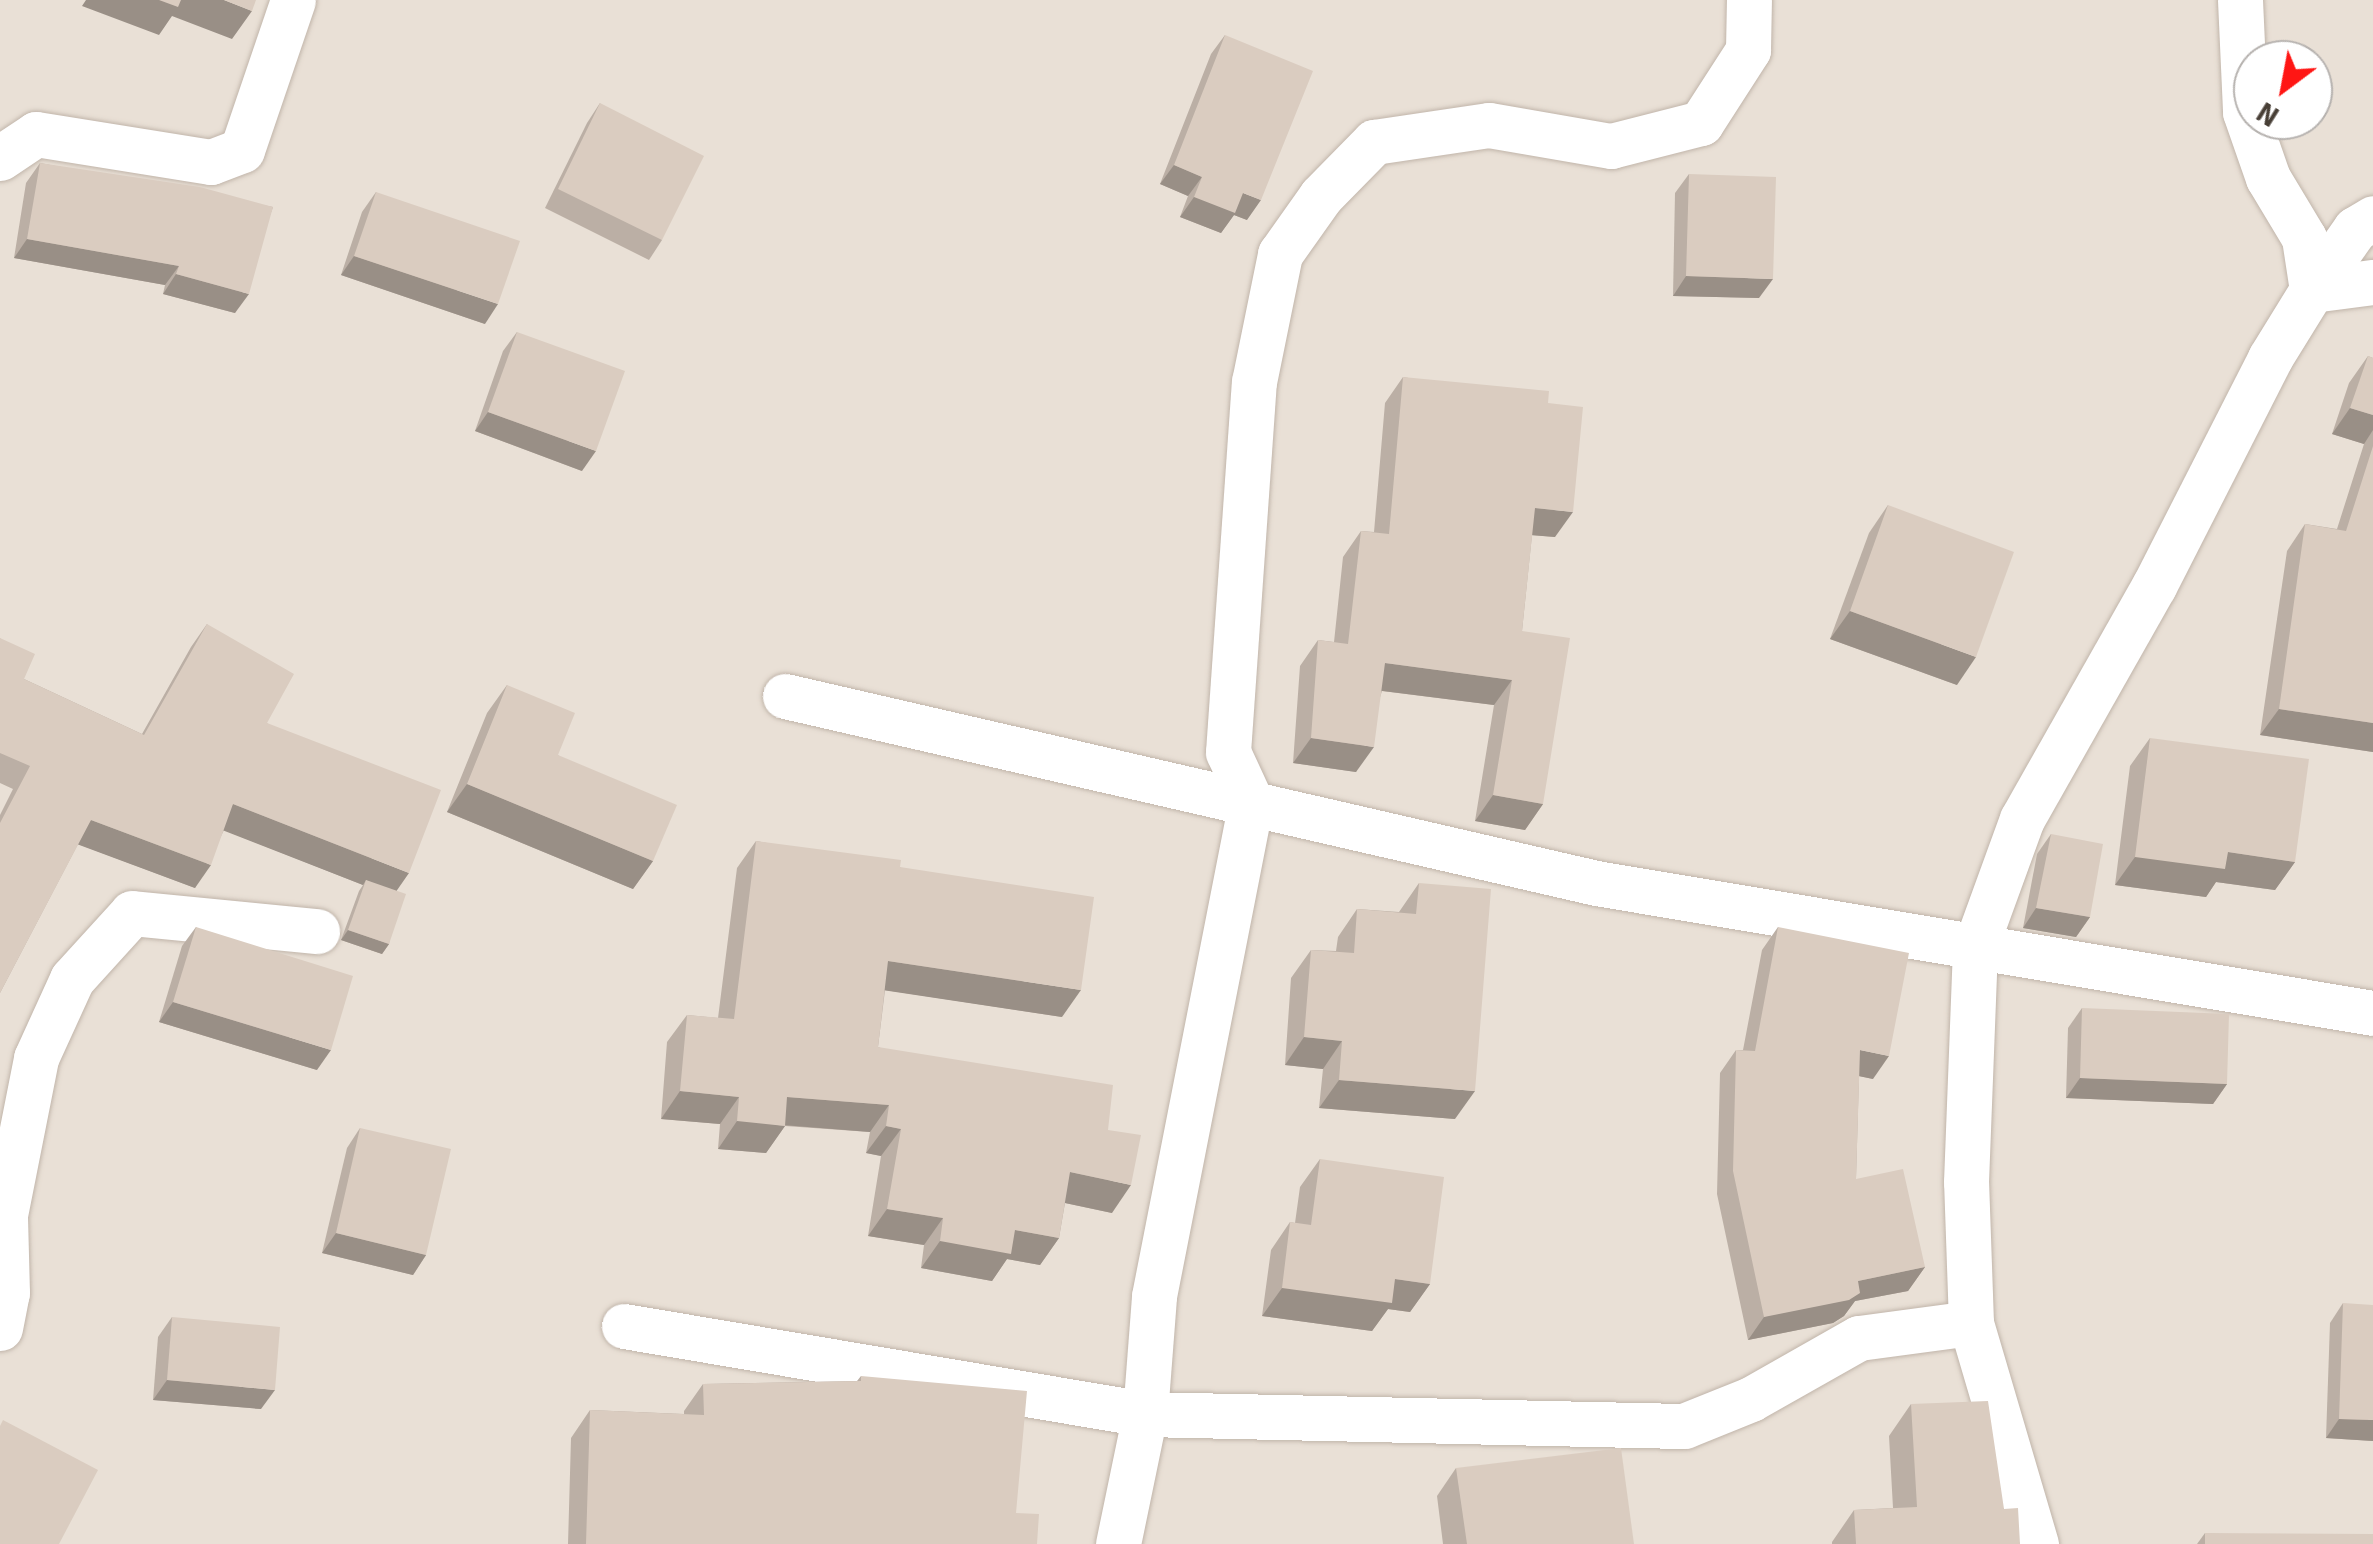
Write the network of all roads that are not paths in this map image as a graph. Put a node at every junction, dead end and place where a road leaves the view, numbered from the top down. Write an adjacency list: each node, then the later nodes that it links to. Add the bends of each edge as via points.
1 (292, 0): 4 (street, via 242,150 210,162 36,134)
2 (1749, 0): 9 (street, via 1748,50 1701,123 1610,146 1490,126 1374,142 1322,196 1280,254 1254,382 1228,752)
3 (2240, 0): 7 (street, via 2245,112 2268,178 2304,238)
4 (0, 158)
5 (2373, 218): 7 (street, via 2355,229)
6 (2373, 282): 7 (street)
7 (2312, 290): 11 (street, via 2022,819)
8 (784, 696): 9 (street)
9 (1251, 802): 11 (street, via 1596,883); 16 (street, via 1154,1296)
10 (316, 931): 15 (street, via 132,913 72,979 36,1058 5,1216 7,1292)
11 (1975, 948): 12 (street); 13 (street, via 1966,1182)
12 (2373, 1013)
13 (1971, 1323): 16 (street, via 1859,1338 1751,1399 1684,1426); 18 (street)
14 (624, 1326): 16 (street)
15 (0, 1328)
16 (1145, 1414): 17 (street)
17 (1118, 1544)
18 (2036, 1544)

